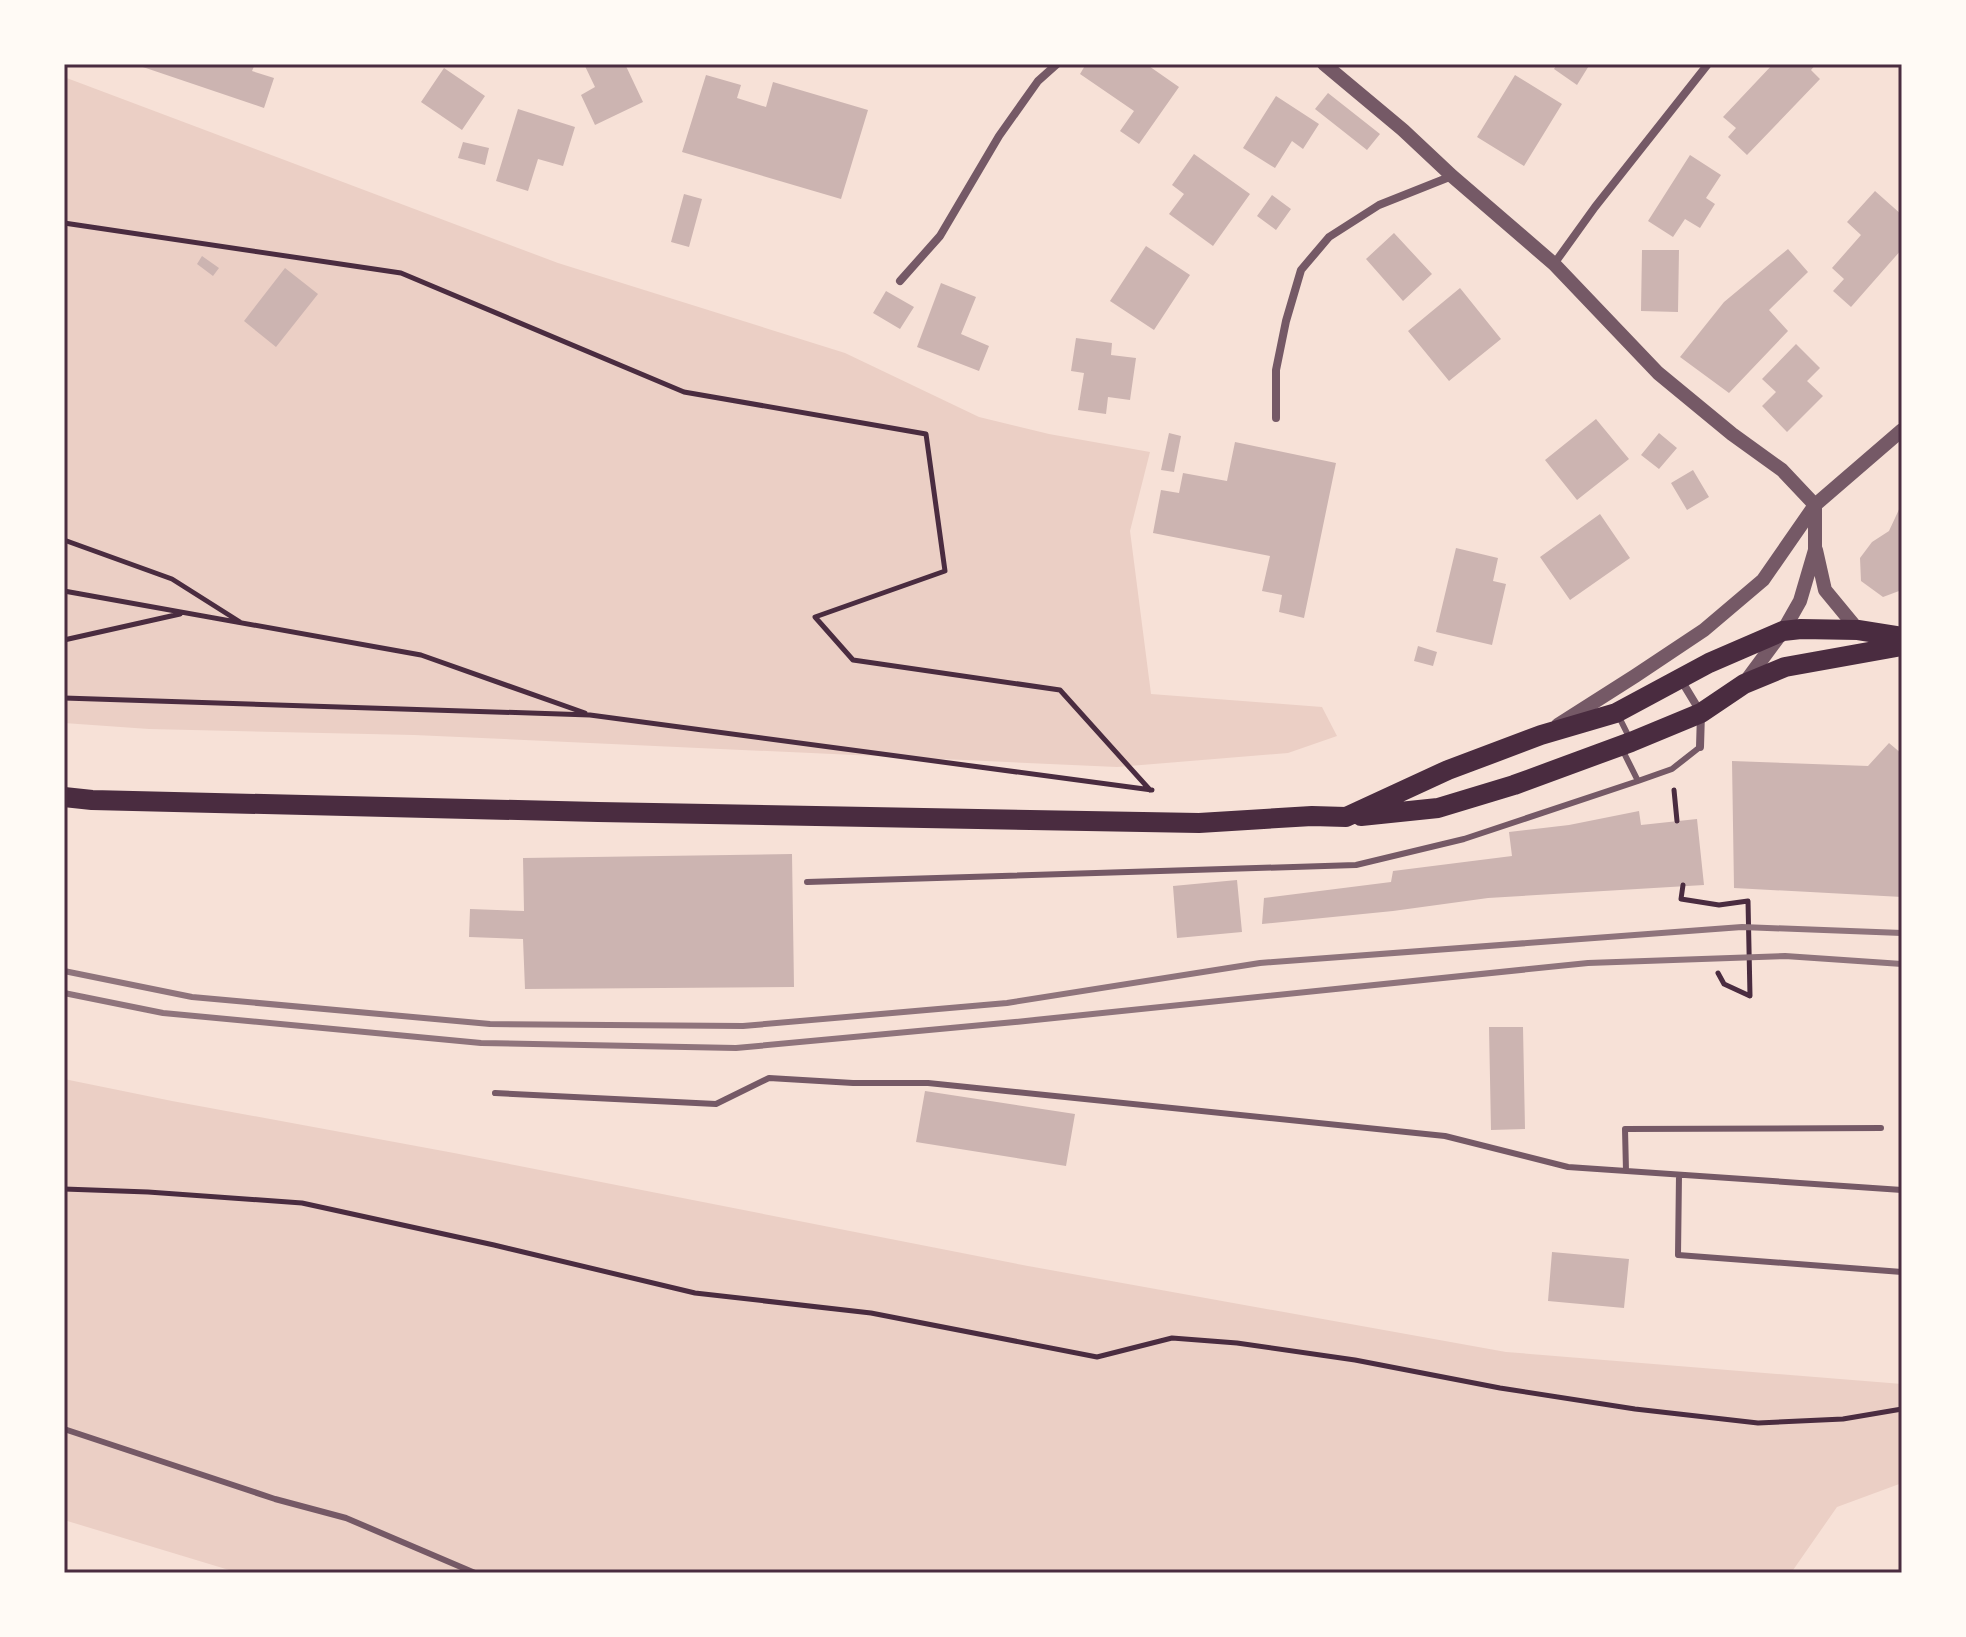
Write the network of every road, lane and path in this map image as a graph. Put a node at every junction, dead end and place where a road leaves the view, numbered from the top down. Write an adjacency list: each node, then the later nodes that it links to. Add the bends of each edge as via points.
1 (1057, 64): 7 (street, via 1038,81 999,136 940,236)
2 (1324, 64): 4 (street)
3 (1708, 64): 6 (street)
4 (1452, 176): 6 (street); 8 (street, via 1379,205 1329,237 1301,270 1276,370)
5 (64, 223): 31 (path, via 401,273 684,392 926,434 945,571 815,617 853,660 1060,690)
6 (1554, 264): 10 (street, via 1658,373 1782,470)
7 (900, 281)
8 (1276, 418)
9 (1902, 430): 10 (street)
10 (1815, 505): 12 (street); 27 (street, via 1763,580 1704,630 1632,682)
11 (64, 540): 15 (path, via 172,579)
12 (1815, 550): 16 (street, via 1825,590); 17 (street, via 1800,601)
13 (64, 591): 14 (path)
14 (183, 613): 15 (path); 19 (path)
15 (242, 623): 26 (path, via 421,655)
16 (1858, 630): 17 (main road); 18 (main road)
17 (1783, 631): 21 (main road); 22 (street)
18 (1902, 637)
19 (64, 640)
20 (1902, 646): 22 (main road, via 1785,667)
21 (1681, 679): 24 (main road); 25 (street)
22 (1744, 684): 25 (main road)
23 (64, 698): 26 (path)
24 (1619, 707): 27 (main road); 28 (lane)
25 (1701, 713): 28 (main road); 29 (street)
26 (590, 715): 31 (path)
27 (1541, 735): 34 (main road)
28 (1631, 742): 30 (lane, via 1624,753); 34 (main road, via 1438,808)
29 (1700, 747): 30 (lane, via 1672,769)
30 (1638, 781): 35 (lane, via 1464,839 1356,865)
31 (1150, 790): 32 (path)
32 (1164, 794)
33 (64, 797): 34 (main road, via 1199,823)
34 (1346, 817)
35 (807, 882)
36 (1683, 885): 37 (path, via 1681,899 1719,905 1748,901 1750,996 1724,984)
37 (1718, 973)
38 (495, 1093): 40 (lane, via 716,1104 769,1078 928,1083 1445,1136 1568,1167)
39 (1881, 1128): 40 (lane, via 1625,1129)
40 (1626, 1171): 41 (lane)
41 (1679, 1175): 43 (lane); 44 (lane, via 1678,1255)
42 (64, 1189): 45 (path, via 302,1203 695,1293 871,1313 1097,1357 1172,1338 1355,1360 1500,1388 1758,1423 1843,1419)
43 (1902, 1190)
44 (1902, 1272)
45 (1902, 1409)
46 (64, 1429): 47 (lane, via 346,1518)
47 (475, 1573)

